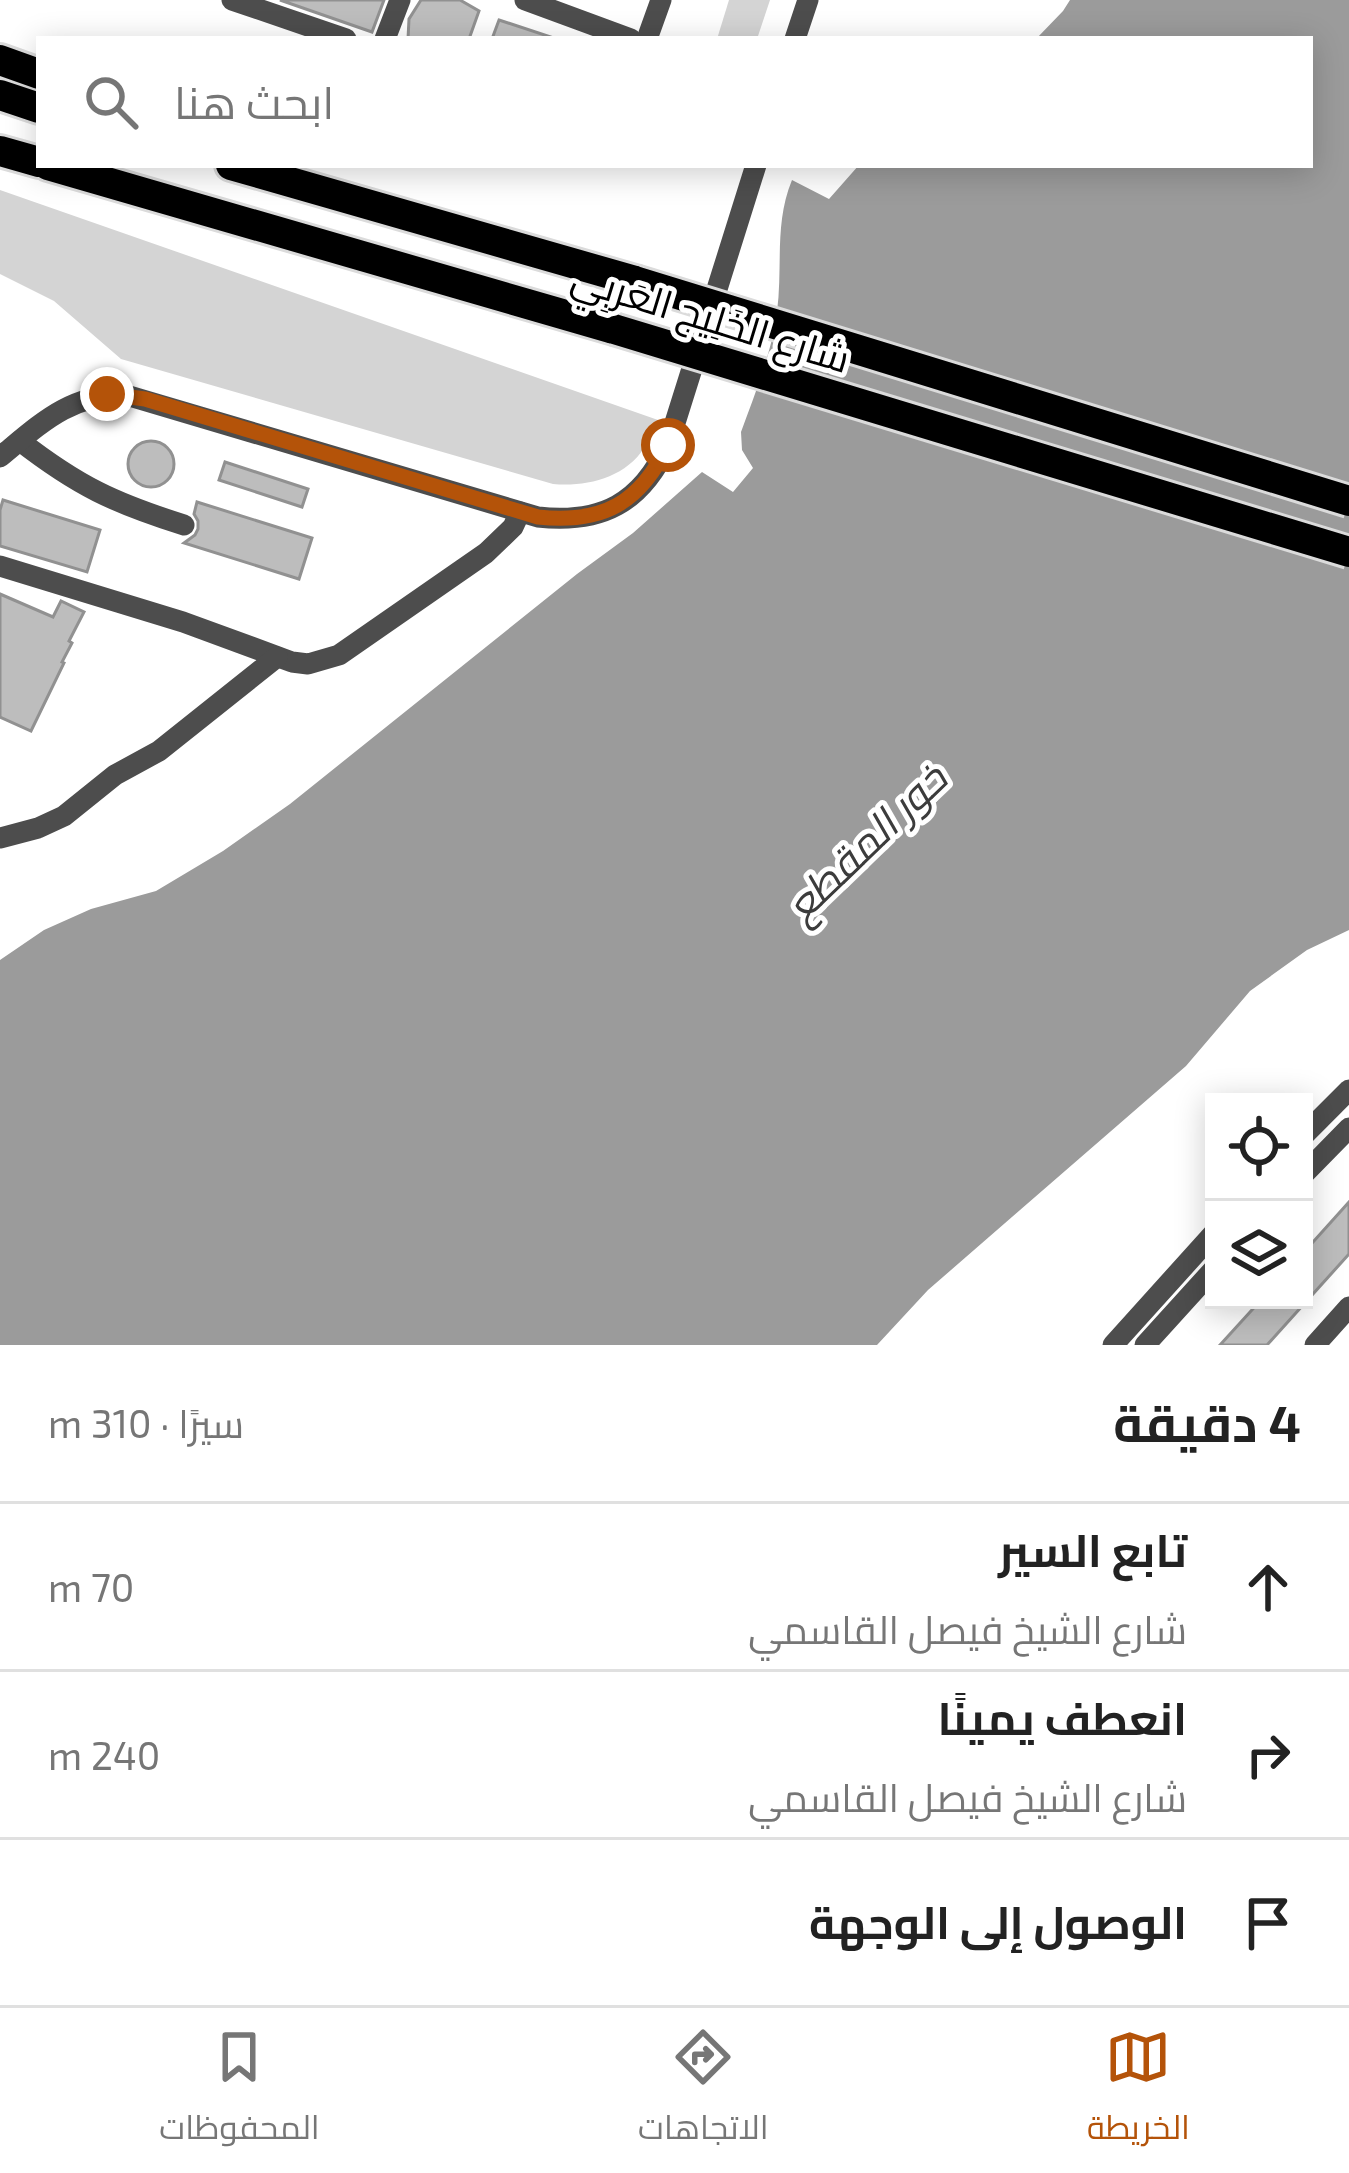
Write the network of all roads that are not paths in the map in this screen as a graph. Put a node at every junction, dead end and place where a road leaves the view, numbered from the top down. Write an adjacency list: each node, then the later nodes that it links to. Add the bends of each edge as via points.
1 (232, 0): 7 (street)
2 (400, 0): 8 (street)
3 (525, 0): 6 (street)
4 (661, 0): 10 (street)
5 (808, 0): 11 (street)
6 (583, 31): 9 (street)
7 (337, 36)
8 (386, 36)
9 (613, 36)
10 (648, 36)
11 (797, 36)
12 (0, 60): 13 (highway)
13 (36, 73)
14 (0, 95): 15 (highway)
15 (36, 107)
16 (0, 151): 17 (highway)
17 (36, 161)
18 (58, 168): 28 (highway, شارع الخَلِيج العَربِي, bridge)
19 (241, 168): 22 (highway, شارع الخَلِيج العَربِي)
20 (297, 168): 22 (highway)
21 (755, 168): 26 (street, via 658,466 620,505 594,516)
22 (404, 216): 25 (highway, شارع الخَلِيج العَربِي, bridge)
23 (20, 441): 24 (street); 26 (street, via 88,397 126,395); 27 (street, via 108,499)
24 (0, 457)
25 (1349, 501)
26 (520, 512): 30 (street, via 486,554 339,655 308,664)
27 (184, 525)
28 (1349, 552)
29 (0, 566): 30 (street)
30 (277, 657): 31 (street, via 64,816)
31 (0, 838)
32 (1349, 1090): 33 (street)
33 (1313, 1126)
34 (1349, 1128): 35 (street)
35 (1313, 1165)
36 (1205, 1243): 39 (street)
37 (1205, 1279): 40 (street)
38 (1349, 1307): 41 (street)
39 (1113, 1345)
40 (1145, 1345)
41 (1315, 1345)

